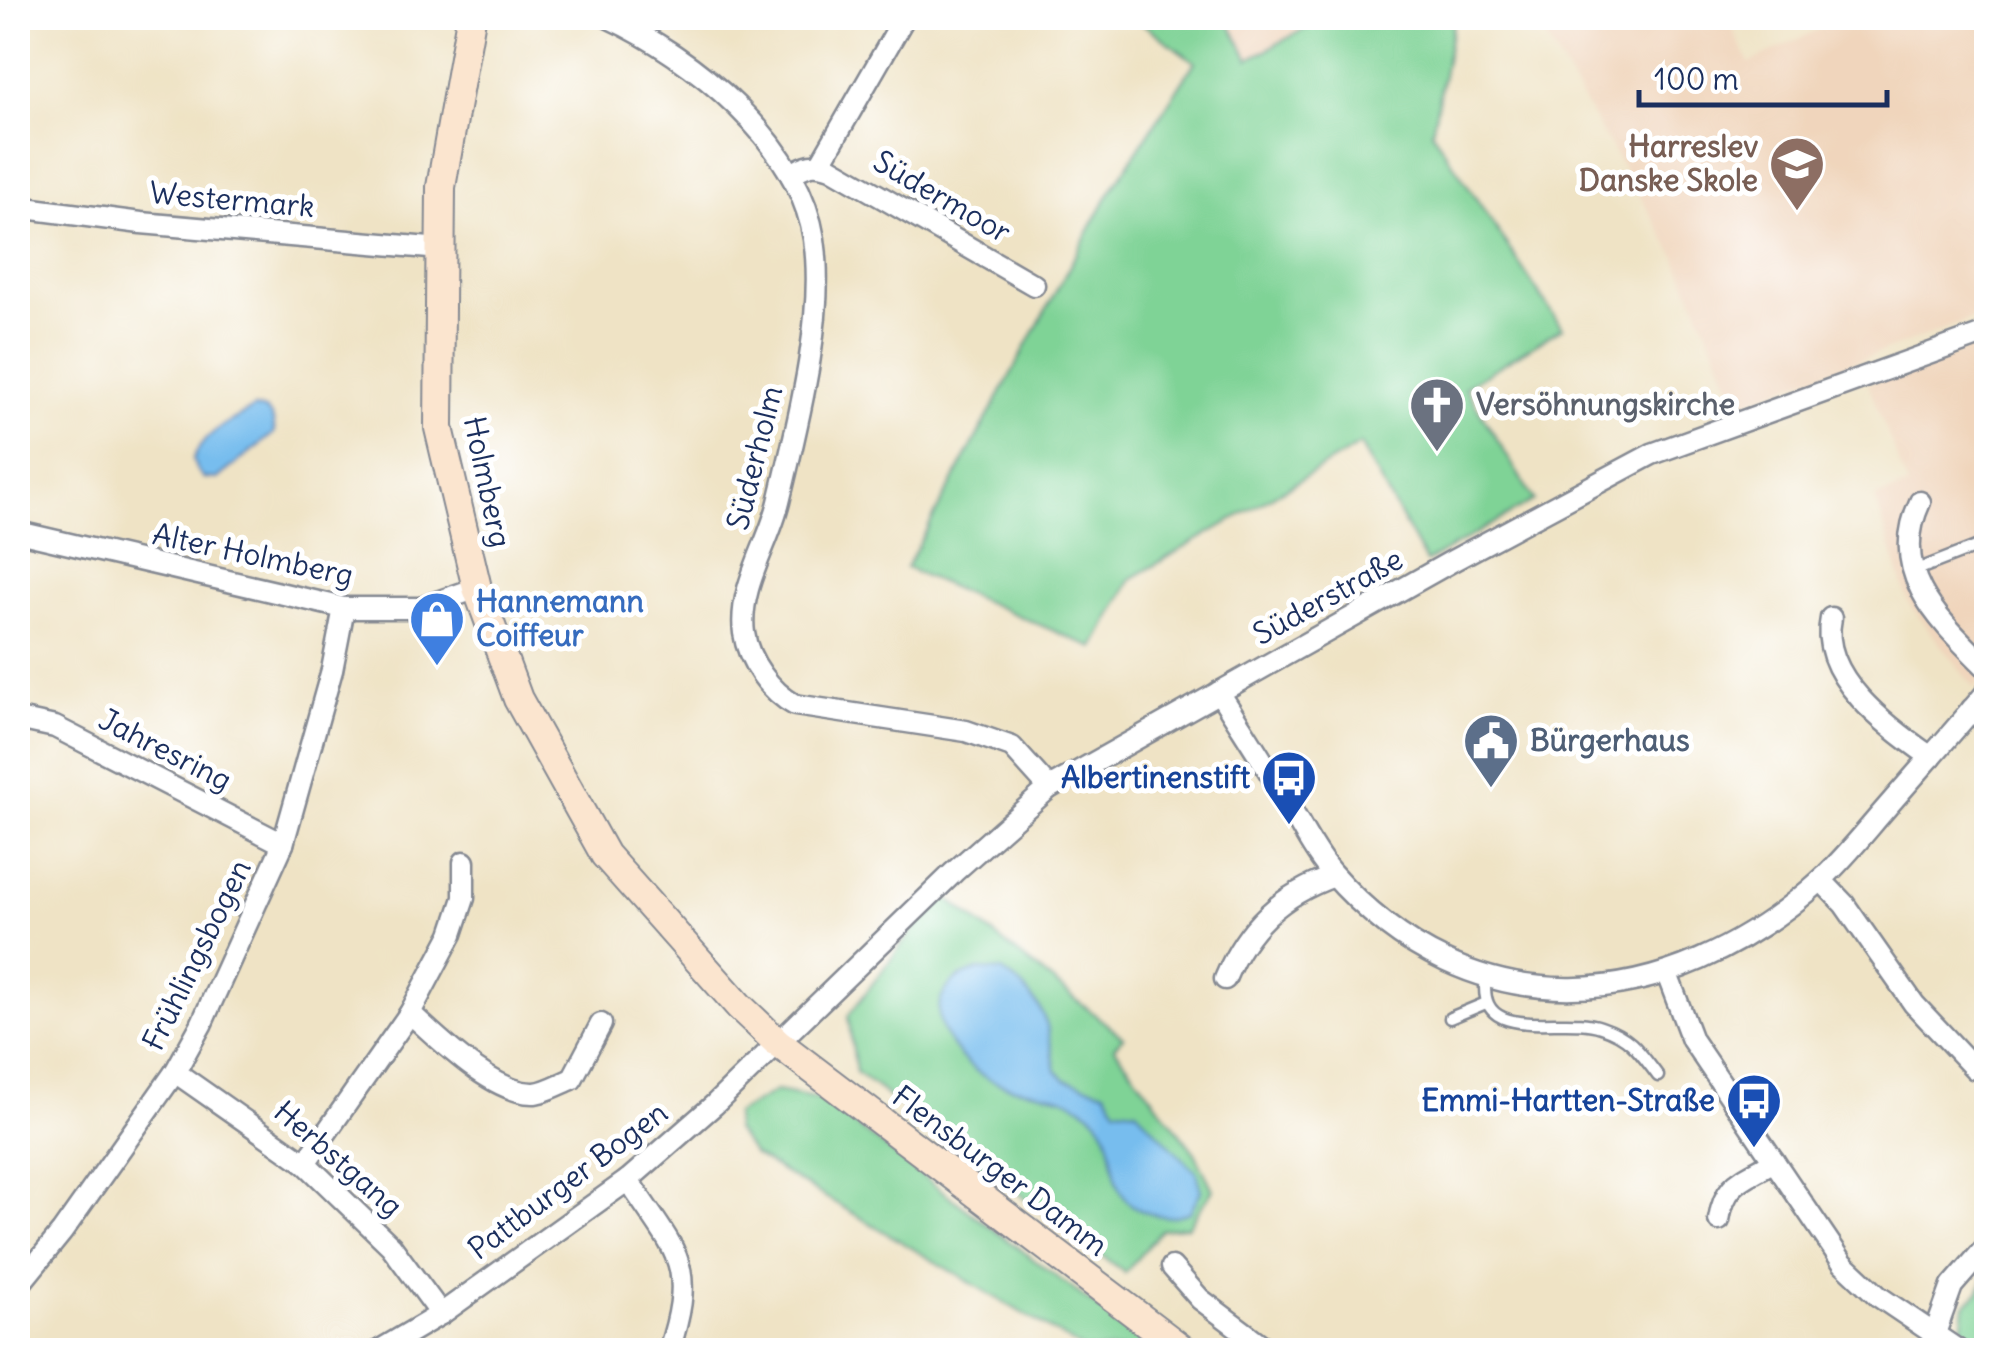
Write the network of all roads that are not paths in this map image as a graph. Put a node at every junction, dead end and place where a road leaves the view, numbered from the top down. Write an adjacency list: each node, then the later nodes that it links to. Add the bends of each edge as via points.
1 (471, 18): 7 (street, Holmberg, via 443,164)
2 (609, 18): 5 (street, Süderholm, via 706,79 738,107)
3 (904, 18): 4 (street)
4 (820, 164): 5 (street, via 805,164); 8 (street, Südermoor)
5 (791, 175): 23 (street, Süderholm, via 814,237 816,291 808,367 778,506 746,599 744,632 752,659 783,699 796,705 966,731 1012,746)
6 (18, 207): 7 (street, Westermark)
7 (441, 249): 14 (street, Holmberg, via 439,428)
8 (1034, 284)
9 (1986, 332): 18 (street, Süderstraße, via 1652,454)
10 (1920, 502): 13 (street, via 1910,523)
11 (18, 532): 15 (street, Alter Holmberg)
12 (1986, 544): 13 (lane)
13 (1914, 571): 17 (street, via 1928,605)
14 (477, 588): 15 (street, Alter Holmberg, via 420,608); 35 (street, Holmberg, via 518,699 605,855)
15 (344, 608): 24 (street, Frühlingsbogen)
16 (1831, 618): 22 (street, via 1833,652 1855,693)
17 (1986, 666)
18 (1219, 692): 23 (street, Süderstraße); 26 (street)
19 (1986, 692): 20 (street)
20 (1979, 717): 22 (street)
21 (18, 719): 24 (street, Jahresring, via 55,728)
22 (1931, 757): 27 (street)
23 (1049, 788): 35 (street, Süderstraße)
24 (283, 844): 37 (street, Frühlingsbogen)
25 (464, 862): 32 (street, via 464,898 452,934)
26 (1334, 876): 29 (street, via 1380,920 1450,965); 30 (street, via 1287,896 1239,945)
27 (1821, 880): 28 (street, via 1731,943); 36 (street, via 1914,1004)
28 (1667, 974): 29 (street, via 1562,989); 39 (street, via 1692,1040)
29 (1486, 977): 31 (lane)
30 (1225, 978)
31 (1486, 1003): 33 (lane); 38 (lane, via 1507,1020 1596,1025 1632,1040)
32 (410, 1013): 34 (street, via 457,1056 506,1086 536,1093 572,1079); 40 (street)
33 (1450, 1018)
34 (601, 1024)
35 (778, 1044): 41 (street, Pattburger Bogen); 50 (street, Flensburger Damm)
36 (1975, 1069)
37 (174, 1072): 40 (street, Herbstgang); 45 (street, Frühlingsbogen)
38 (1658, 1076)
39 (1774, 1161): 42 (street, via 1728,1189); 47 (street, via 1843,1263)
40 (305, 1163): 46 (street, Herbstgang, via 391,1246)
41 (628, 1180): 46 (street, Pattburger Bogen); 49 (street, via 682,1263 681,1312)
42 (1719, 1220)
43 (1986, 1247): 47 (street, via 1952,1286)
44 (1172, 1267): 51 (street, via 1200,1299)
45 (18, 1286)
46 (441, 1314): 48 (street, Pattburger Bogen)
47 (1931, 1342): 52 (street)
48 (380, 1350)
49 (669, 1350)
50 (1182, 1350)
51 (1268, 1350)
52 (1958, 1350)

